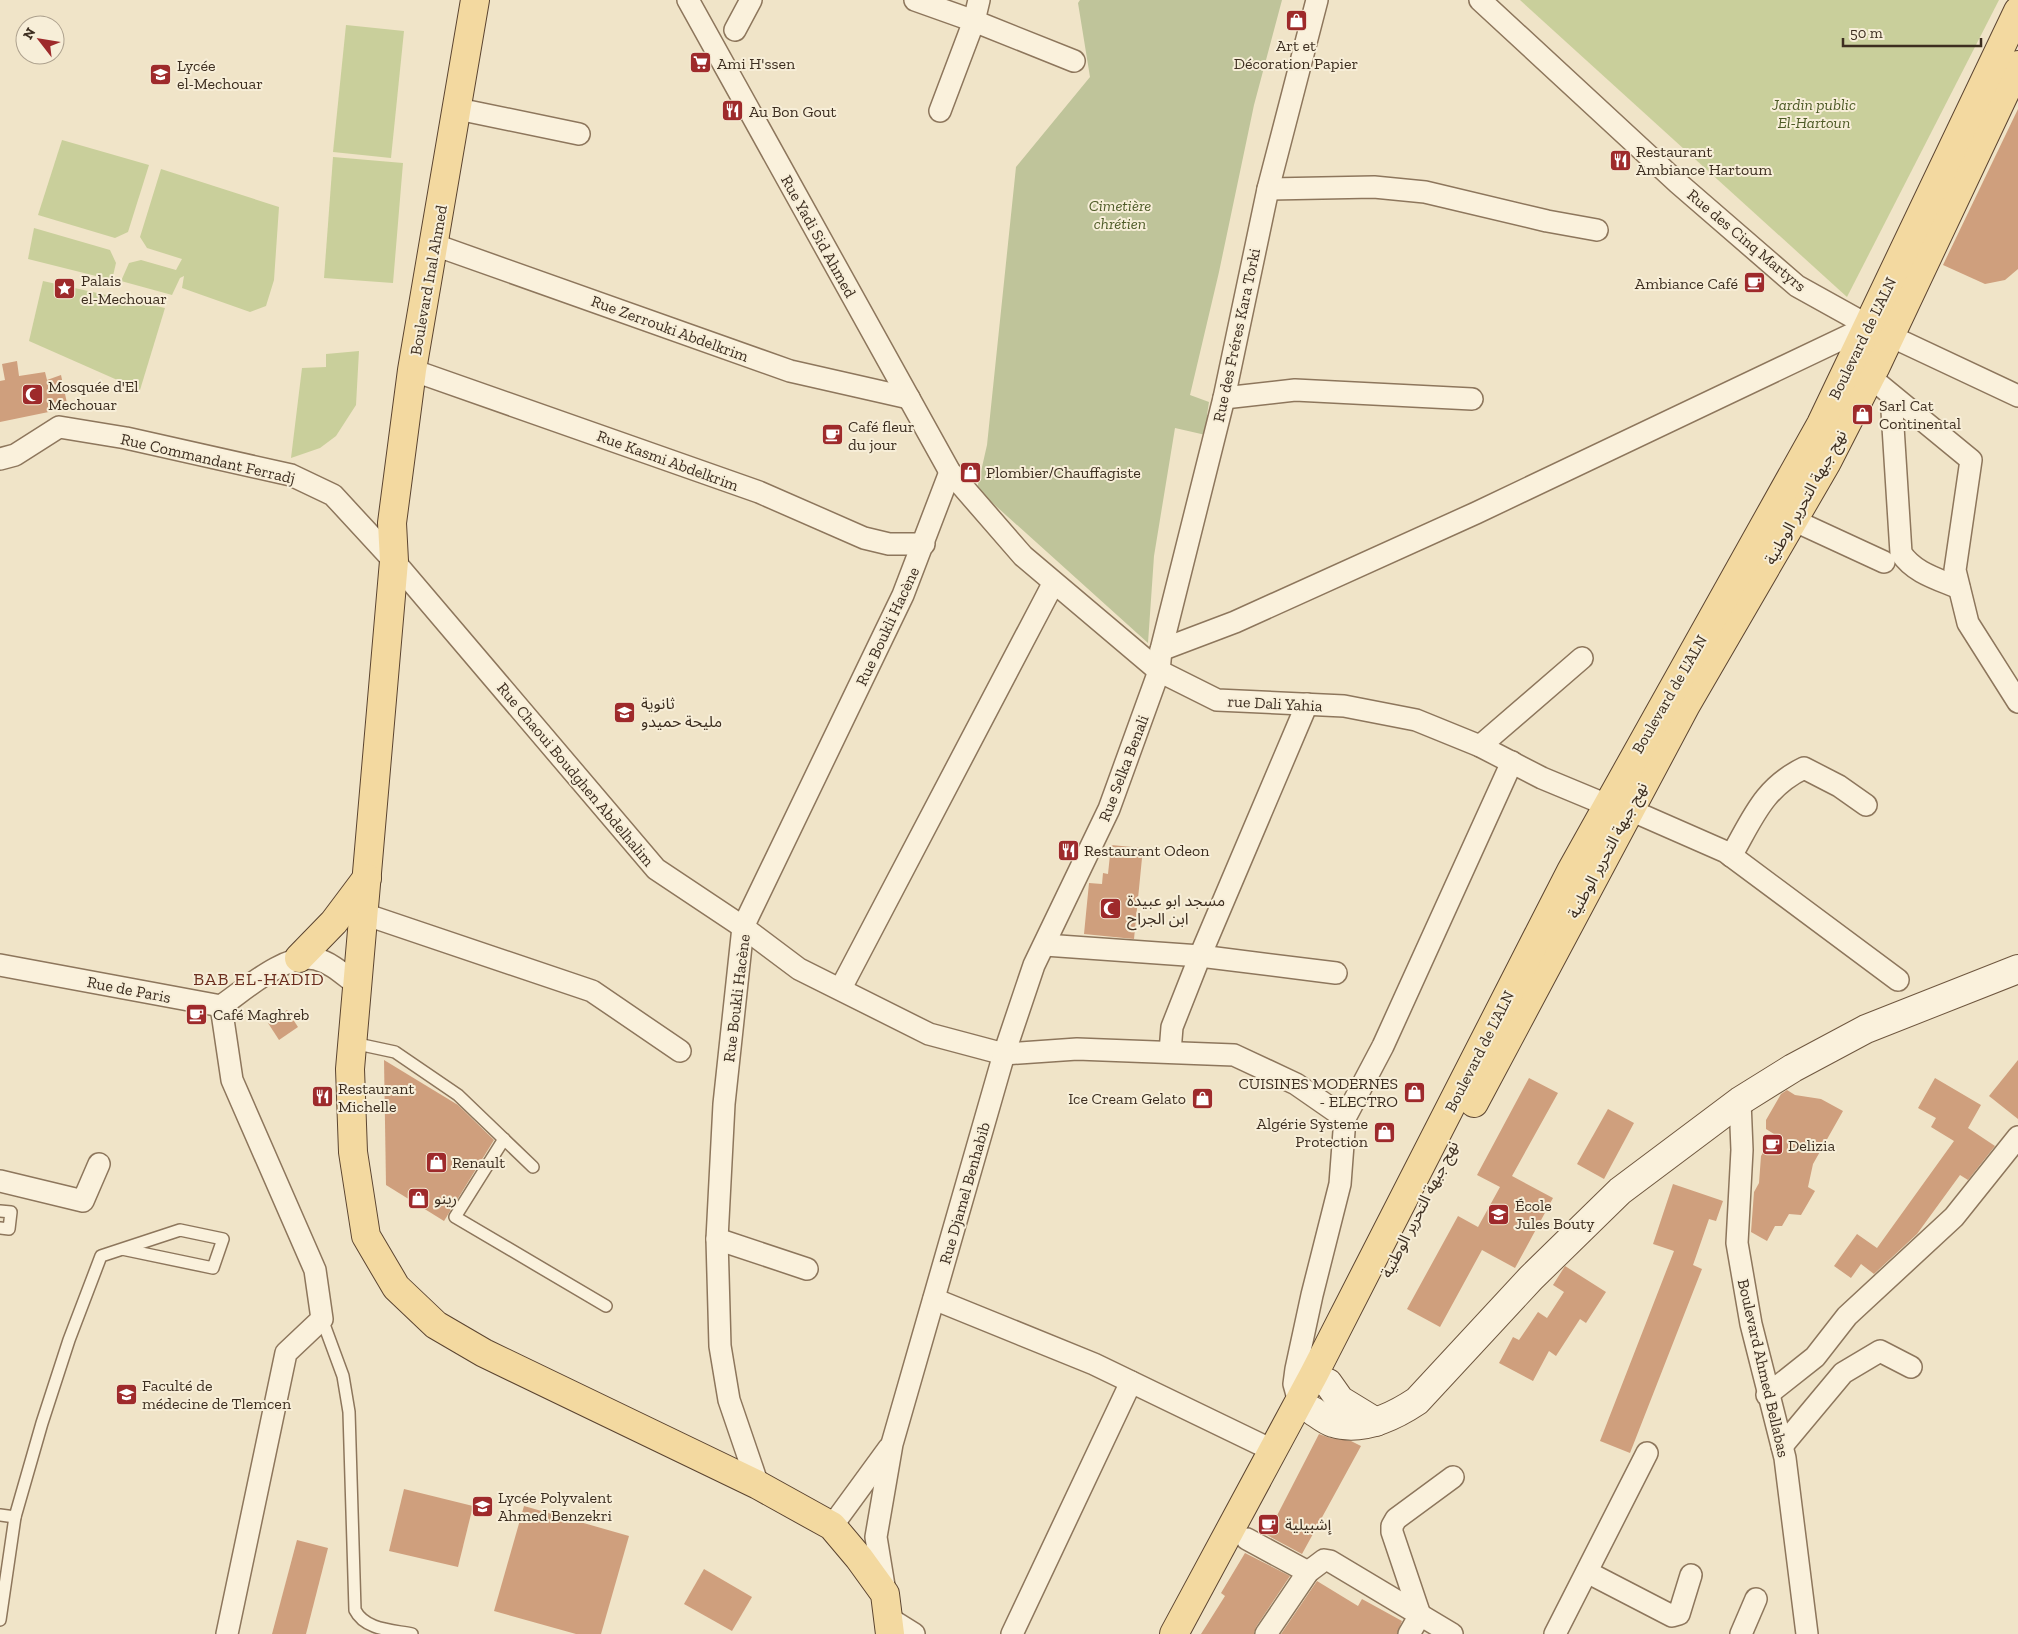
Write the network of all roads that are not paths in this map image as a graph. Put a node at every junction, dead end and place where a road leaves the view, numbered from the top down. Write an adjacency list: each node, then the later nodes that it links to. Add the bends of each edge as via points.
1 (476, 0): 13 (main road, Boulevard Inal Ahmed)
2 (688, 0): 24 (street, Rue Yadi Sid Ahmed)
3 (751, 0): 10 (street)
4 (915, 0): 9 (street)
5 (979, 0): 9 (street)
6 (1317, 0): 16 (street, Rue des Fréres Kara Torki)
7 (1480, 0): 19 (street, Rue des Cinq Martyrs, via 1797,286)
8 (2018, 11): 19 (main road, Boulevard de L'ALN)
9 (974, 21): 11 (street); 14 (street)
10 (735, 30)
11 (1074, 61)
12 (2018, 65): 19 (main road, نهج جبهة التحرير الوطنية)
13 (458, 109): 15 (street); 18 (main road, Boulevard Inal Ahmed)
14 (940, 111)
15 (579, 134)
16 (1268, 189): 17 (street, via 1374,187 1425,192); 25 (street, Rue des Fréres Kara Torki)
17 (1597, 230)
18 (435, 245): 20 (main road, Boulevard Inal Ahmed); 24 (street, Rue Zerrouki Abdelkrim, via 790,371)
19 (1880, 331): 21 (main road, نهج جبهة التحرير الوطنية); 23 (street, Rue des Cinq Martyrs); 36 (street, via 1235,622); 42 (main road, Boulevard de L'ALN, via 1821,424)
20 (412, 370): 30 (street, Rue Kasmi Abdelkrim, via 758,492 864,538 889,544); 31 (main road, Boulevard Inal Ahmed, via 392,523)
21 (1870, 378): 22 (street); 29 (main road, نهج جبهة التحرير الوطنية)
22 (1891, 395): 34 (street, via 1901,553 1907,562 1925,574); 34 (street, via 1971,460 1955,570)
23 (2018, 396)
24 (909, 398): 28 (street, Rue Yadi Sid Ahmed)
25 (1224, 398): 26 (street, via 1295,390); 36 (street, Rue des Fréres Kara Torki)
26 (1472, 399)
27 (0, 459): 31 (street, Rue Commandant Ferradj, via 15,455 59,427 126,438 291,475 334,495)
28 (950, 472): 30 (street, Rue Boukli Hacène); 33 (street, rue Dali Yahia, via 1023,556)
29 (1793, 520): 32 (street); 42 (main road, نهج جبهة التحرير الوطنية, via 1686,705)
30 (924, 544): 46 (street, Rue Boukli Hacène, via 903,595)
31 (394, 561): 44 (main road, Boulevard Inal Ahmed); 46 (street, Rue Chaoui Boudghen Abdelhalim, via 656,869)
32 (1884, 562)
33 (1053, 584): 36 (street, rue Dali Yahia); 55 (street)
34 (1960, 588): 37 (street, via 1968,623)
35 (1582, 658): 39 (street)
36 (1160, 660): 38 (street, rue Dali Yahia, via 1217,700); 47 (street, Rue Selka Benali, via 1109,809)
37 (2018, 702)
38 (1307, 704): 39 (street, rue Dali Yahia, via 1344,706 1416,720); 48 (street)
39 (1480, 746): 40 (street, rue Dali Yahia)
40 (1512, 762): 42 (street, rue Dali Yahia, via 1542,778); 62 (street, via 1383,1046)
41 (1866, 805): 43 (street, via 1804,768 1785,777 1769,792)
42 (1618, 807): 43 (street, rue Dali Yahia); 78 (main road, نهج جبهة التحرير الوطنية)
43 (1731, 856): 53 (street, rue Dali Yahia)
44 (368, 877): 45 (main road, Boulevard Inal Ahmed); 49 (main road, via 334,922)
45 (364, 914): 54 (main road, Boulevard Inal Ahmed); 58 (street, via 592,991)
46 (743, 927): 55 (street, Rue Chaoui Boudghen Abdelhalim, via 799,969); 70 (street, Rue Boukli Hacène, via 724,1104)
47 (1046, 945): 48 (street); 60 (street, Rue Djamel Benhabib, via 1034,965)
48 (1200, 956): 52 (street); 59 (street, via 1172,1027)
49 (299, 958): 54 (street, via 318,960 336,968); 56 (street, via 277,968)
50 (0, 965): 56 (street, Rue de Paris)
51 (2018, 969): 61 (main road, via 1866,1029 1792,1068)
52 (1336, 973)
53 (1898, 980)
54 (356, 984): 57 (main road, Boulevard Inal Ahmed)
55 (841, 988): 60 (street, Rue Chaoui Boudghen Abdelhalim, via 929,1034)
56 (221, 1006): 76 (street, via 232,1080 316,1270)
57 (351, 1043): 64 (lane, via 395,1052 458,1095); 88 (main road, Boulevard Inal Ahmed, via 353,1152 366,1236 396,1287 436,1325 484,1353)
58 (680, 1052)
59 (1170, 1052): 60 (street, Rue Chaoui Boudghen Abdelhalim, via 1077,1049); 62 (street, Rue Chaoui Boudghen Abdelhalim, via 1234,1055 1296,1084)
60 (1004, 1054): 74 (street, Rue Djamel Benhabib)
61 (1740, 1101): 80 (street, Boulevard Ahmed Bellabas, via 1742,1150 1737,1243); 82 (main road, via 1620,1191 1531,1278 1417,1401)
62 (1345, 1118): 73 (street, via 1340,1184)
63 (2018, 1138): 80 (street, via 1954,1217 1847,1316 1815,1357)
64 (504, 1139): 66 (lane); 75 (lane, via 455,1217)
65 (99, 1164): 67 (street, via 83,1201)
66 (534, 1168)
67 (0, 1181)
68 (0, 1211): 69 (lane, via 11,1212 9,1229)
69 (0, 1228)
70 (717, 1239): 72 (street); 88 (street, Rue Boukli Hacène, via 720,1346 729,1400)
71 (122, 1249): 71 (lane, via 180,1230 223,1239 213,1268); 90 (lane, via 101,1256 69,1340)
72 (807, 1269)
73 (1312, 1295): 78 (street); 81 (street, via 1294,1384)
74 (934, 1299): 79 (street); 83 (street, Rue Djamel Benhabib)
75 (606, 1306)
76 (322, 1318): 100 (street, via 286,1353); 101 (lane, via 343,1376 349,1412 355,1610 370,1625)
77 (1911, 1367): 84 (street, via 1880,1351 1843,1373)
78 (1321, 1378): 81 (main road, نهج جبهة التحرير الوطنية); 82 (main road, via 1340,1400)
79 (1131, 1382): 85 (street); 103 (street)
80 (1767, 1395): 84 (street, Boulevard Ahmed Bellabas)
81 (1306, 1407): 82 (main road, via 1331,1423 1349,1426); 85 (main road, نهج جبهة التحرير الوطنية); 92 (main road, نهج جبهة التحرير الوطنية)
82 (1376, 1422)
83 (892, 1444): 91 (street); 98 (street, via 876,1537)
84 (1782, 1446): 113 (street, Boulevard Ahmed Bellabas)
85 (1272, 1450): 104 (main road, نهج جبهة التحرير الوطنية)
86 (1647, 1453): 94 (street)
87 (1453, 1477): 97 (street, via 1396,1519 1392,1526)
88 (758, 1485): 91 (main road, Boulevard Inal Ahmed)
89 (0, 1515): 90 (lane)
90 (15, 1517): 99 (lane)
91 (832, 1526): 98 (main road, Boulevard Inal Ahmed, via 860,1558)
92 (1246, 1539): 93 (street); 105 (main road, نهج جبهة التحرير الوطنية)
93 (1308, 1572): 97 (street, via 1318,1562 1330,1561); 106 (street)
94 (1587, 1572): 95 (street, via 1672,1616 1679,1614); 111 (street)
95 (1691, 1575)
96 (1756, 1599): 112 (street)
97 (1420, 1615): 107 (street); 108 (street)
98 (888, 1616): 102 (street)
99 (0, 1620)
100 (228, 1634)
101 (412, 1634)
102 (914, 1634)
103 (1012, 1634)
104 (1174, 1634)
105 (1192, 1634)
106 (1266, 1634)
107 (1409, 1634)
108 (1452, 1634)
109 (1537, 1634): 110 (street, via 1542,1631)
110 (1551, 1634)
111 (1555, 1634)
112 (1741, 1634)
113 (1807, 1634)

